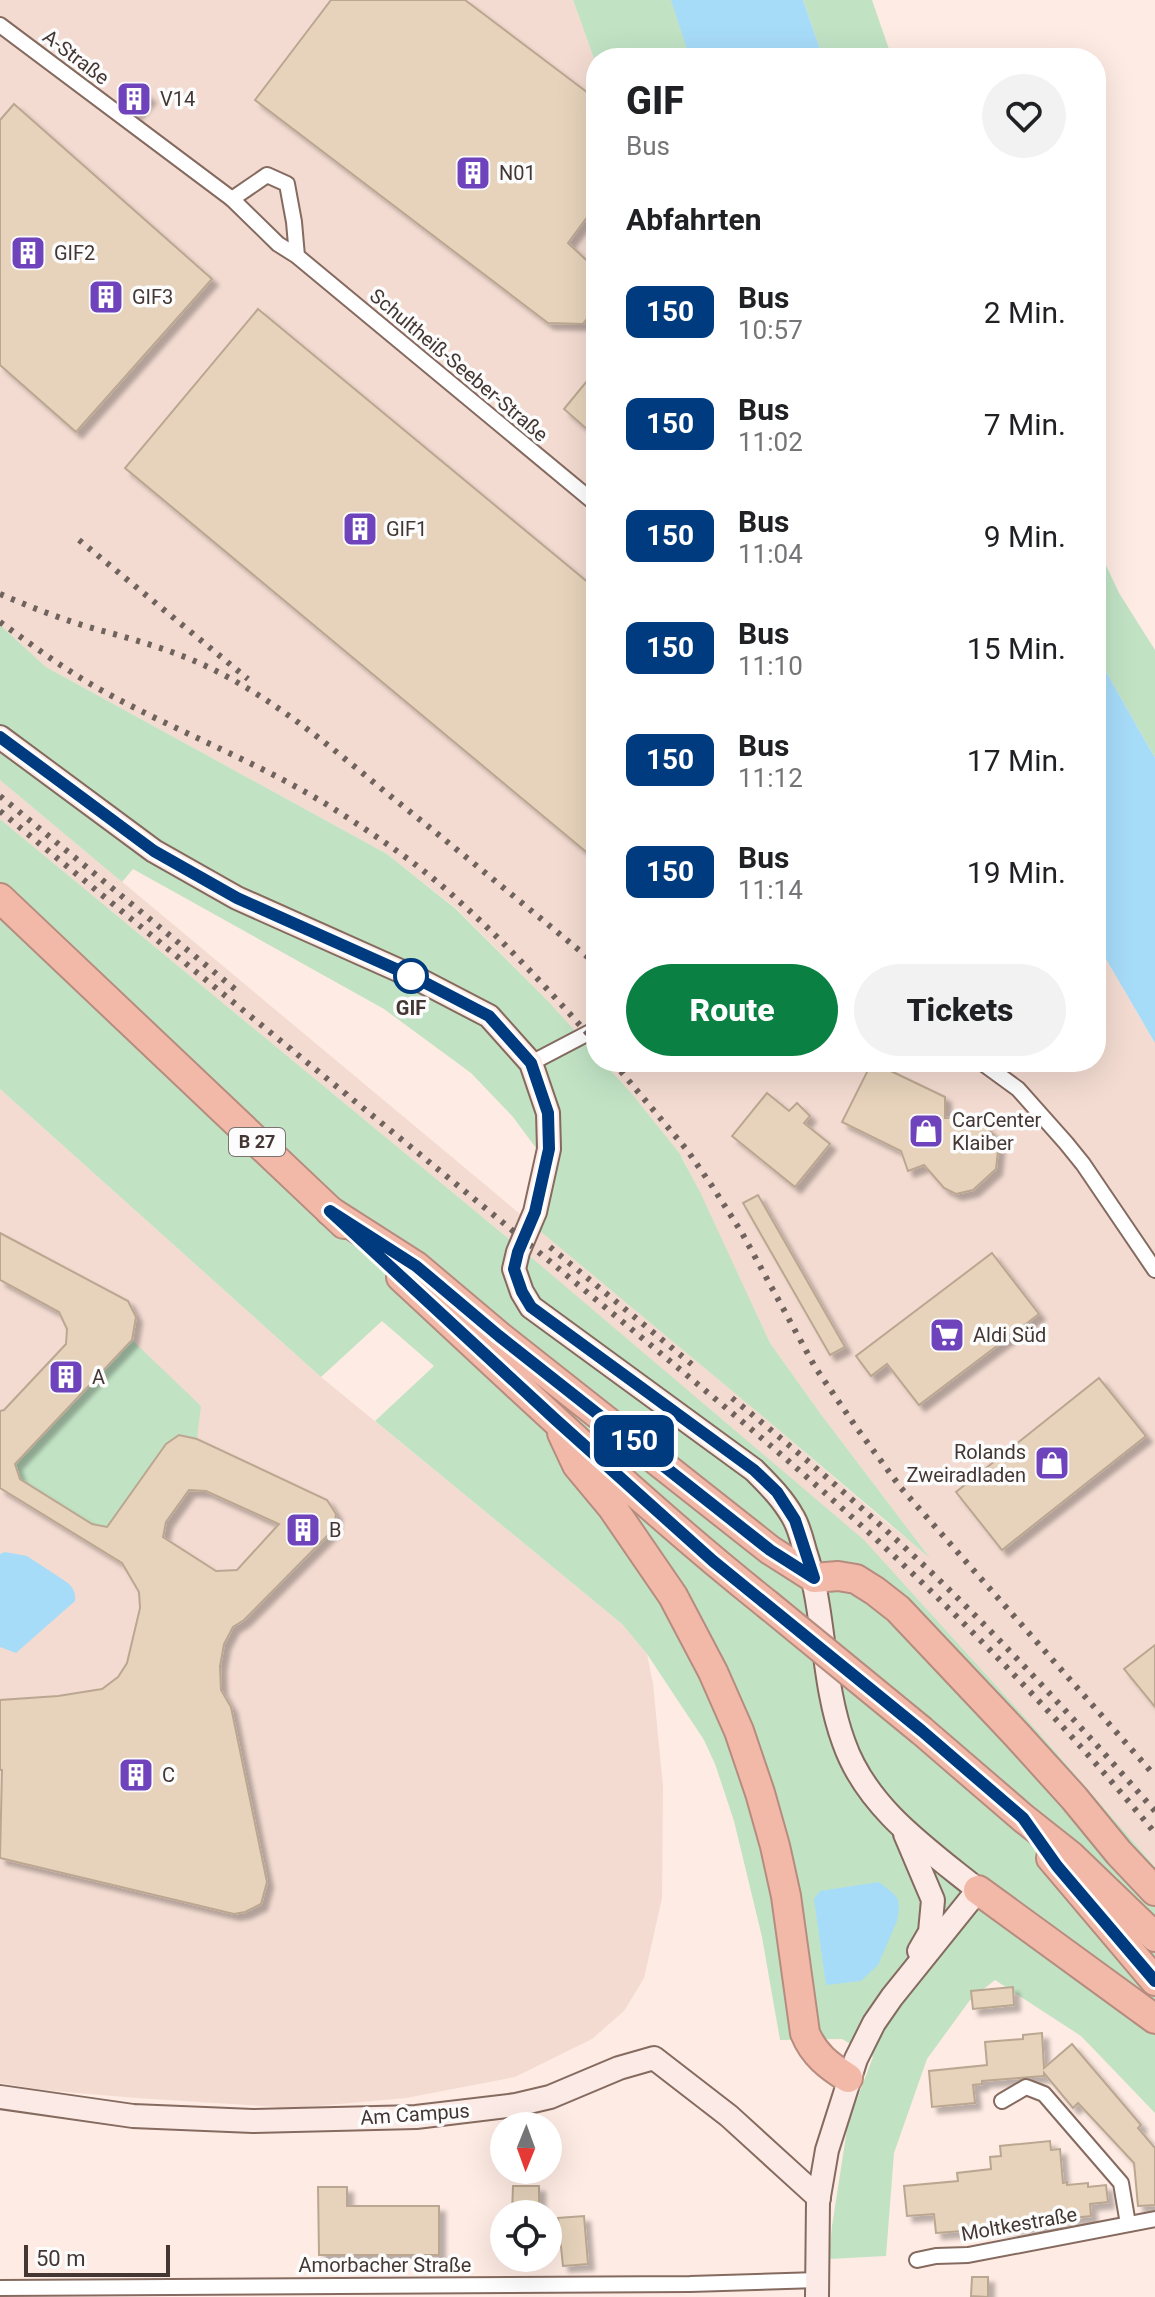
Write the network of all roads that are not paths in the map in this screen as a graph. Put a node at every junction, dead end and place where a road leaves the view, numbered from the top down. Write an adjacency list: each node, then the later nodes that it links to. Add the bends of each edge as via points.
1 (0, 25): 2 (street, A-Straße)
2 (128, 120): 3 (street, Schultheiß-Seeber-Straße)
3 (232, 199): 4 (street, Schultheiß-Seeber-Straße); 4 (street, via 267,175 287,184)
4 (297, 256): 5 (street, Schultheiß-Seeber-Straße)
5 (586, 496)
6 (0, 737): 9 (main road, via 154,851 237,898 489,1016)
7 (0, 898): 11 (highway, B 27)
8 (586, 1034): 9 (street)
9 (531, 1063): 14 (main road, via 548,1113 549,1149 535,1212 514,1269 522,1292 531,1307 777,1492 795,1520)
10 (995, 1072): 12 (street, via 1018,1089 1066,1143)
11 (330, 1211): 13 (highway, B 27); 14 (highway, via 416,1266 770,1550)
12 (1155, 1270)
13 (556, 1420): 15 (highway, B 27, bridge, via 713,1561); 23 (highway, via 577,1465 673,1596 713,1672 743,1743 775,1846 805,2033 828,2065)
14 (814, 1578): 16 (main road, via 832,1700 844,1743 859,1776); 18 (highway, via 856,1579 898,1609)
15 (1023, 1818): 19 (highway, B 27); 20 (highway, B 27)
16 (903, 1830): 17 (main road); 21 (main road, via 933,1900 930,1932)
17 (978, 1890): 21 (main road); 22 (highway)
18 (1155, 1891)
19 (1155, 1937)
20 (1155, 1981)
21 (892, 1997): 23 (main road)
22 (1155, 2019)
23 (848, 2078): 26 (main road)
24 (0, 2097): 26 (main road, Am Campus, via 133,2116 253,2121 416,2117 538,2100 654,2058 729,2116)
25 (1002, 2101): 28 (street, via 1026,2087 1044,2094 1121,2183)
26 (819, 2198): 31 (main road)
27 (1155, 2219): 28 (street, Moltkestraße)
28 (1128, 2224): 29 (street, Moltkestraße)
29 (917, 2260)
30 (0, 2288): 34 (street, Amorbacher Straße)
31 (817, 2288): 33 (street, Amorbacher Straße)
32 (521, 2290): 33 (street, Amorbacher Straße); 35 (street, Amorbacher Straße)
33 (699, 2290)
34 (208, 2291): 35 (street, Amorbacher Straße)
35 (314, 2291)

